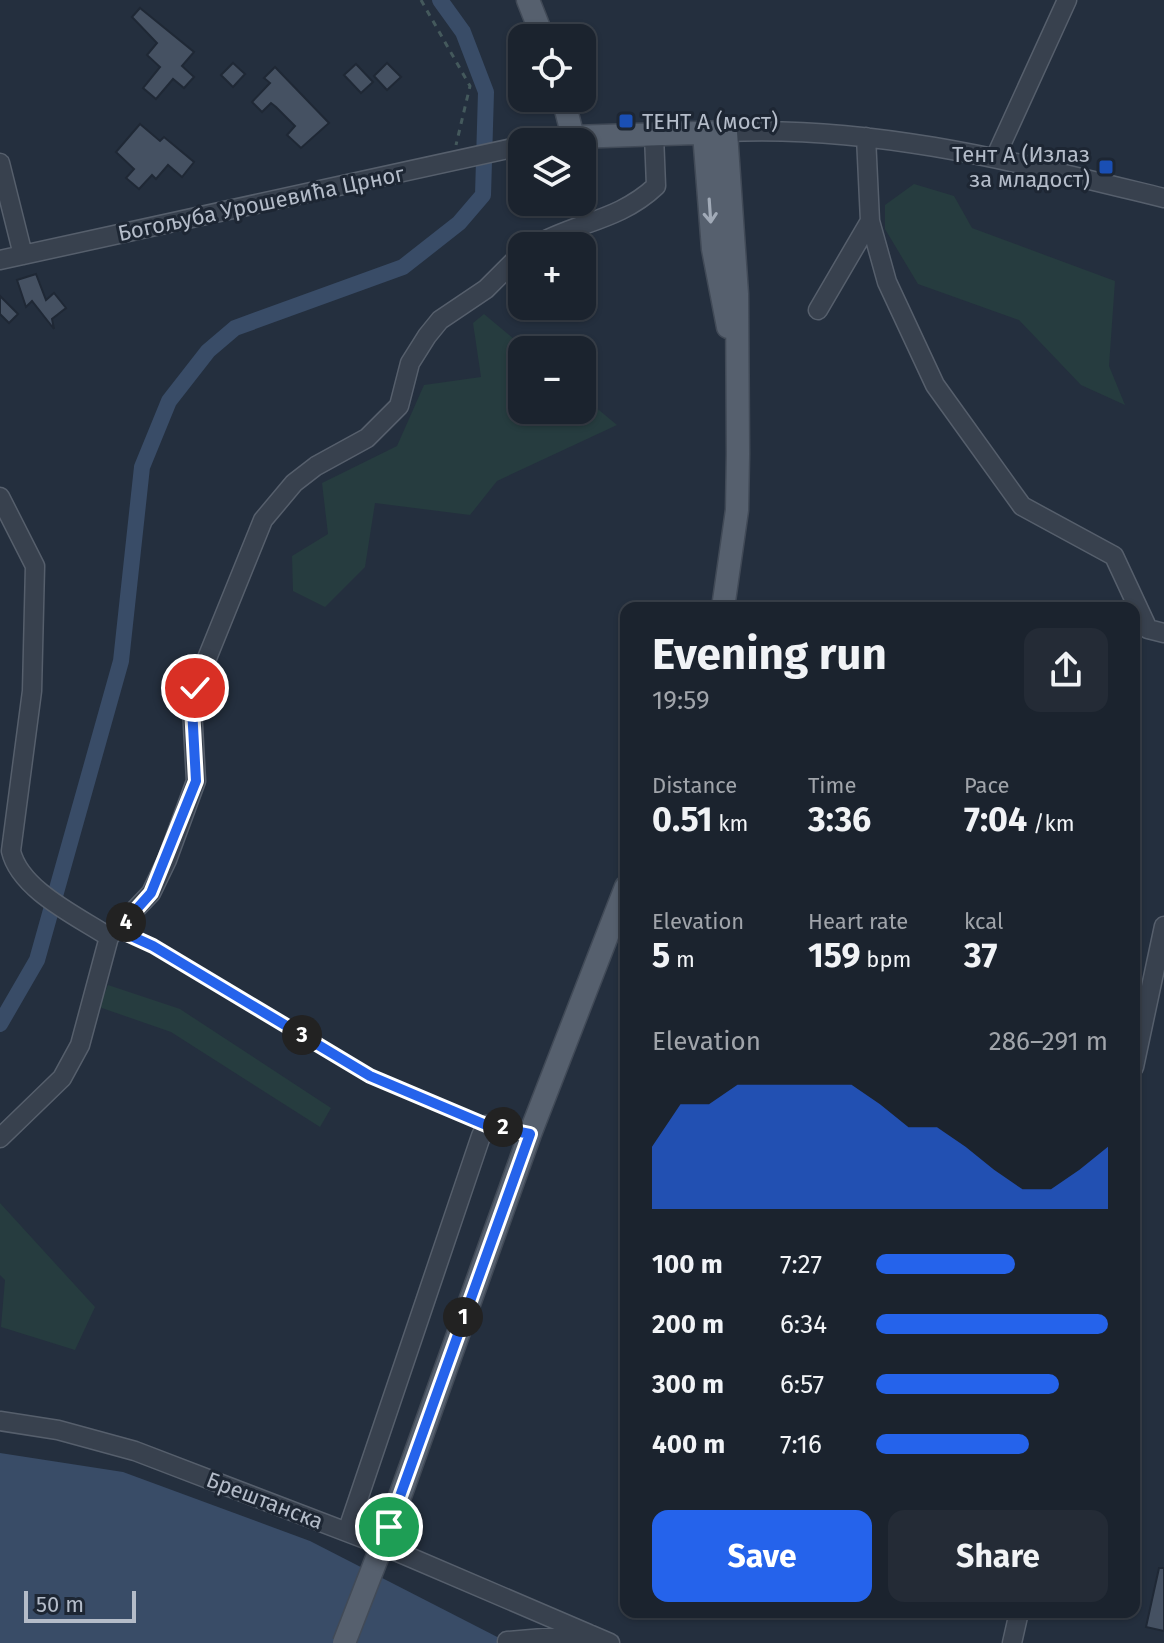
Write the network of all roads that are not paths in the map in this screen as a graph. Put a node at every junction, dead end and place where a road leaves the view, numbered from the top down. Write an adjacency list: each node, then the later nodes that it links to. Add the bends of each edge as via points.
1 (528, 0): 3 (main road)
2 (1067, 0): 9 (street)
3 (537, 24)
4 (715, 133): 5 (main road); 7 (street, via 797,130); 20 (main road, via 737,294 737,510)
5 (654, 135): 6 (main road); 14 (street, via 656,186 619,213)
6 (596, 136)
7 (866, 137): 9 (street); 13 (street)
8 (508, 149): 15 (street, Богољуба Урошевића Црног)
9 (995, 158): 12 (street)
10 (0, 163): 11 (street)
11 (4, 195): 15 (street)
12 (1164, 198)
13 (870, 221): 18 (street); 21 (street, via 887,282 935,385 1022,506 1114,556)
14 (562, 232)
15 (23, 255): 16 (street, Богољуба Урошевића Црног)
16 (0, 260)
17 (508, 267): 26 (street, via 433,328 410,363 399,406 367,438 294,483 263,520 195,688 196,781 151,893)
18 (818, 310)
19 (0, 497): 26 (street, via 35,566 32,691 11,851 14,864 33,885)
20 (724, 602)
21 (1135, 602)
22 (1140, 612): 23 (street, via 1148,629)
23 (1164, 633)
24 (620, 902): 28 (main road)
25 (1164, 926): 27 (street)
26 (114, 934): 29 (street, via 80,1045 62,1078)
27 (1140, 1039)
28 (530, 1134): 31 (street, via 486,1125); 35 (main road, bridge)
29 (0, 1138)
30 (0, 1421): 31 (street, Брештанска, via 135,1451)
31 (347, 1532): 33 (street, Брештанска)
32 (1018, 1618): 37 (street)
33 (592, 1633): 34 (street); 36 (street, Брештанска)
34 (507, 1641)
35 (344, 1643)
36 (610, 1643)
37 (1012, 1643)

